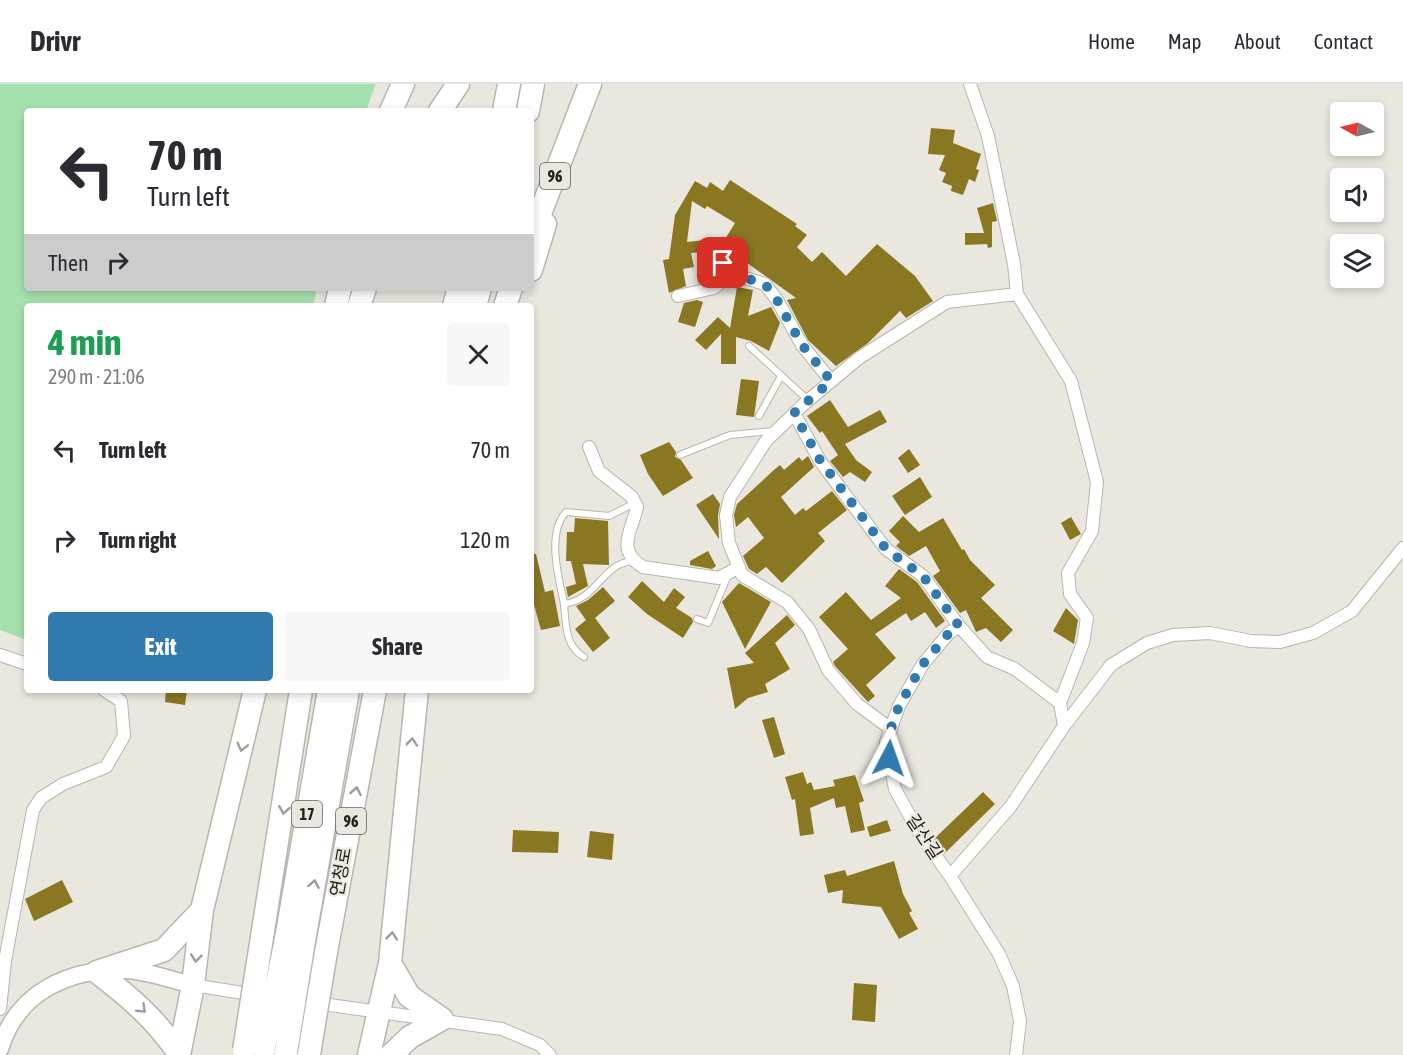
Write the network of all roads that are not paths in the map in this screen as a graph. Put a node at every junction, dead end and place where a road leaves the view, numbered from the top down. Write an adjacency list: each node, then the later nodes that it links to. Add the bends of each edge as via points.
1 (403, 84): 6 (highway)
2 (458, 84): 7 (highway)
3 (509, 84): 8 (highway)
4 (590, 84): 9 (highway, 96)
5 (970, 84): 14 (street, via 988,136)
6 (392, 108)
7 (442, 108)
8 (505, 108)
9 (578, 114): 10 (highway, 96); 12 (highway)
10 (534, 229)
11 (716, 250): 13 (street)
12 (534, 260)
13 (729, 275): 15 (street, via 714,288); 18 (street, via 765,284 802,345)
14 (1017, 294): 18 (street, via 947,302 859,358); 42 (street, via 1071,381 1097,482 1092,531 1068,573 1070,594 1088,618 1083,643)
15 (678, 296)
16 (749, 346): 17 (lane)
17 (781, 376): 19 (lane); 21 (lane)
18 (831, 381): 19 (street)
19 (808, 400): 20 (street)
20 (794, 413): 22 (street); 31 (street, via 820,460 886,549 923,576)
21 (759, 416)
22 (777, 430): 24 (lane, via 730,435); 28 (street, via 730,497 726,516)
23 (589, 447): 25 (street, via 599,471)
24 (680, 454)
25 (635, 503): 27 (street, via 638,507 627,548); 29 (lane, via 609,516 566,512 560,518 556,550)
26 (1403, 548): 43 (street, via 1352,612 1313,633 1280,642 1210,633 1173,635 1147,643 1110,665)
27 (633, 561): 28 (street, via 643,567 719,578); 29 (lane, via 621,562 594,590)
28 (734, 570): 30 (lane, via 708,623); 44 (street, via 787,602 809,629 828,670 857,704)
29 (564, 604): 33 (lane, via 566,632 574,651)
30 (697, 619)
31 (959, 626): 42 (street, via 987,657 1015,669); 44 (street, 갈산길, via 923,664)
32 (0, 655): 34 (street)
33 (584, 657)
34 (24, 663)
35 (109, 693): 51 (street, via 121,701 124,736 106,767 63,784 41,798 33,810 5,961)
36 (254, 693): 46 (highway, one-way to 46)
37 (301, 693): 56 (highway, one-way to 56, bridge, via 262,937)
38 (329, 693): 47 (highway, 17)
39 (347, 693): 47 (highway, 연청로 / 17, one-way to 39)
40 (374, 693): 58 (highway, 연청로 / 96, one-way to 40, bridge)
41 (417, 693): 48 (highway, one-way to 41)
42 (1060, 703): 43 (street)
43 (1064, 726): 45 (street, via 1011,806)
44 (891, 729): 45 (street, 갈산길, via 886,742 895,789 918,831)
45 (950, 876): 62 (street, 갈산길, via 999,954 1013,986 1020,1021)
46 (202, 910): 49 (highway, via 164,950); 50 (highway, one-way to 50)
47 (295, 940): 56 (highway, bridge)
48 (390, 963): 52 (highway); 53 (highway, via 409,996)
49 (97, 972): 50 (street, via 127,970); 54 (street, via 72,975 46,987 26,1004); 57 (highway, one-way to 57, via 131,998 159,1026)
50 (193, 986): 52 (street); 57 (highway)
51 (0, 1010): 54 (street)
52 (377, 1013): 53 (street); 59 (highway)
53 (442, 1019): 60 (highway, via 410,1037); 61 (street, via 502,1029 540,1045)
54 (5, 1031): 55 (street)
55 (0, 1049)
56 (264, 1052)
57 (179, 1054)
58 (308, 1054)
59 (369, 1055)
60 (391, 1055)
61 (550, 1055)
62 (1016, 1055)

